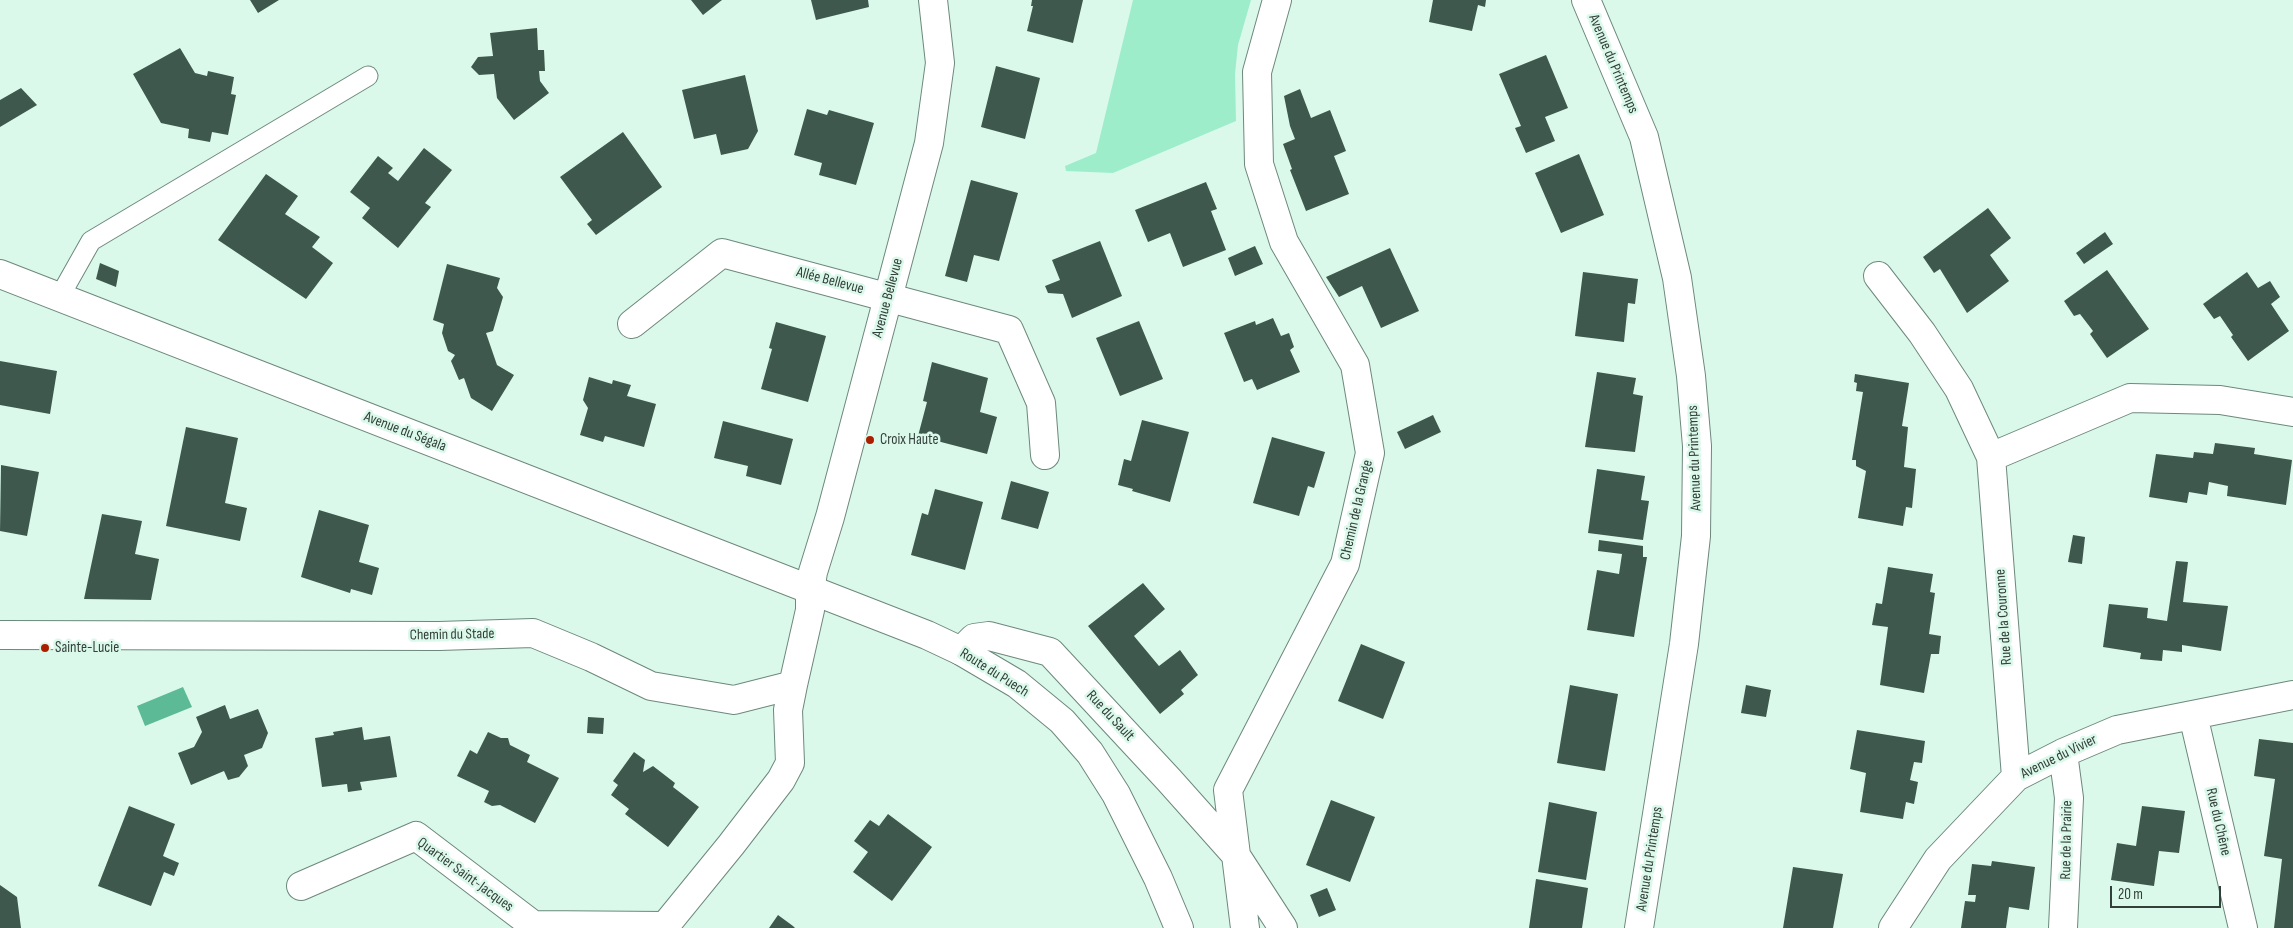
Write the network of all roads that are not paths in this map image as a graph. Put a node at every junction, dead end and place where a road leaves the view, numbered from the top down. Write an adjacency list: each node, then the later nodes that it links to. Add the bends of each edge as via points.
1 (933, 0): 8 (street, Avenue Bellevue, via 940,63 929,143)
2 (1277, 0): 21 (street, Chemin de la Grange, via 1257,72 1259,164 1284,242 1355,365 1370,452 1345,564 1228,790)
3 (1586, 0): 27 (street, Avenue du Printemps, via 1644,137 1677,278 1697,446 1696,536 1684,644)
4 (368, 76): 7 (lane, via 91,241)
5 (0, 274): 7 (street, Avenue du Ségala)
6 (1878, 276): 12 (street, Rue de la Couronne, via 1922,333 1959,389)
7 (60, 296): 13 (street, Avenue du Ségala)
8 (889, 297): 9 (street, Allée Bellevue, via 722,252); 11 (street, Allée Bellevue, via 1009,330 1041,403); 13 (street, Avenue Bellevue)
9 (632, 324)
10 (2293, 412): 12 (street, via 2220,400 2130,398)
11 (1045, 455)
12 (1991, 457): 20 (street, Rue de la Couronne)
13 (810, 591): 15 (street, Route du Puech); 16 (street, via 810,610)
14 (0, 634): 16 (street, Chemin du Stade, via 439,636 533,633 651,686 734,700)
15 (961, 651): 21 (street, Rue du Sault, via 974,638 989,636 1050,652); 24 (street, Route du Puech, via 1017,684 1062,721 1090,754 1116,794)
16 (793, 685): 23 (street, Quartier Saint-Jacques, via 788,710 790,763 782,780)
17 (2293, 694): 18 (street, Avenue du Vivier)
18 (2193, 715): 19 (street, Avenue du Vivier, via 2117,730); 30 (street, Rue du Chêne)
19 (2063, 752): 20 (street, Avenue du Vivier); 29 (street, Rue de la Prairie, via 2069,798)
20 (2016, 777): 28 (street, Avenue du Vivier, via 1938,859)
21 (1235, 854): 25 (street, Chemin de la Grange); 26 (street, Rue du Sault)
22 (301, 886): 23 (street, Quartier Saint-Jacques, via 416,836 533,925)
23 (665, 927)
24 (1180, 928)
25 (1245, 928)
26 (1283, 928)
27 (1639, 928)
28 (1894, 928)
29 (2063, 928)
30 (2243, 928)

